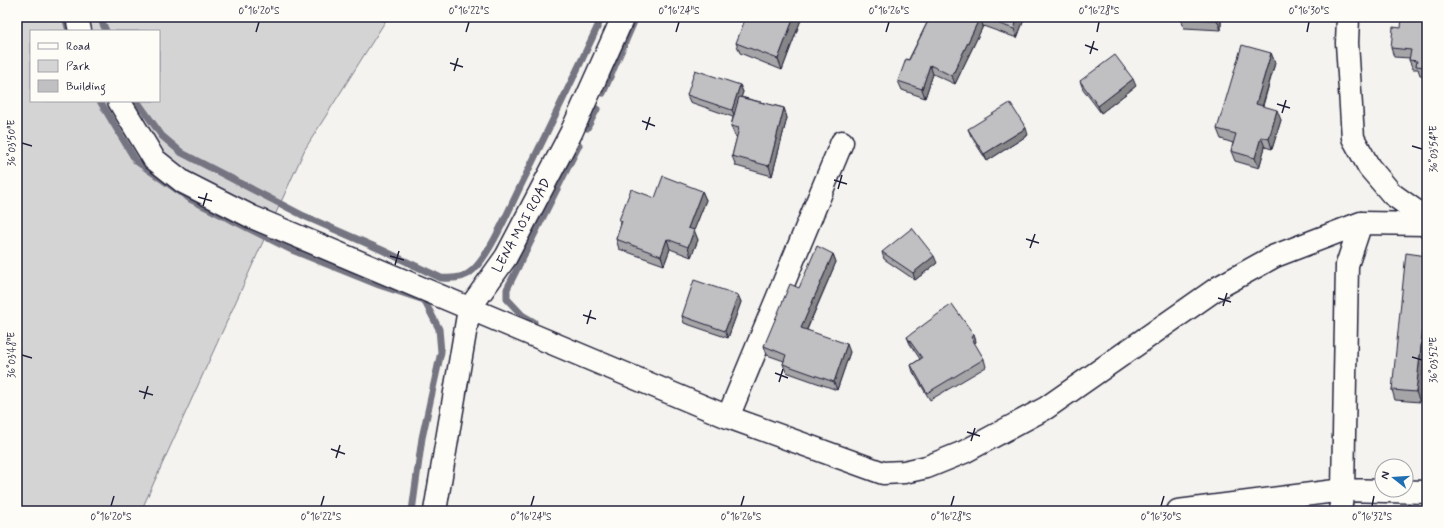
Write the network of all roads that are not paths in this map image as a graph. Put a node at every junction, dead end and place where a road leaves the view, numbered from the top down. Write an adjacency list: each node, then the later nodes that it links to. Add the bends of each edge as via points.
1 (77, 17): 4 (street)
2 (623, 17): 10 (street, LENA MOI ROAD, via 571,133 510,250)
3 (1348, 17): 7 (street, via 1347,43 1353,138 1369,167 1392,194)
4 (80, 30)
5 (120, 102): 10 (street, via 154,159 183,182 252,217)
6 (842, 142): 11 (street)
7 (1427, 220)
8 (1361, 223): 9 (street); 11 (street, via 1275,256 1219,287 1046,408 964,452 927,467 883,473); 12 (street, via 1347,265)
9 (1427, 224)
10 (469, 309): 11 (street); 14 (street, LENA MOI ROAD)
11 (728, 417)
12 (1343, 490): 13 (street); 15 (street); 16 (street)
13 (1427, 492)
14 (435, 511)
15 (1178, 511)
16 (1340, 511)

